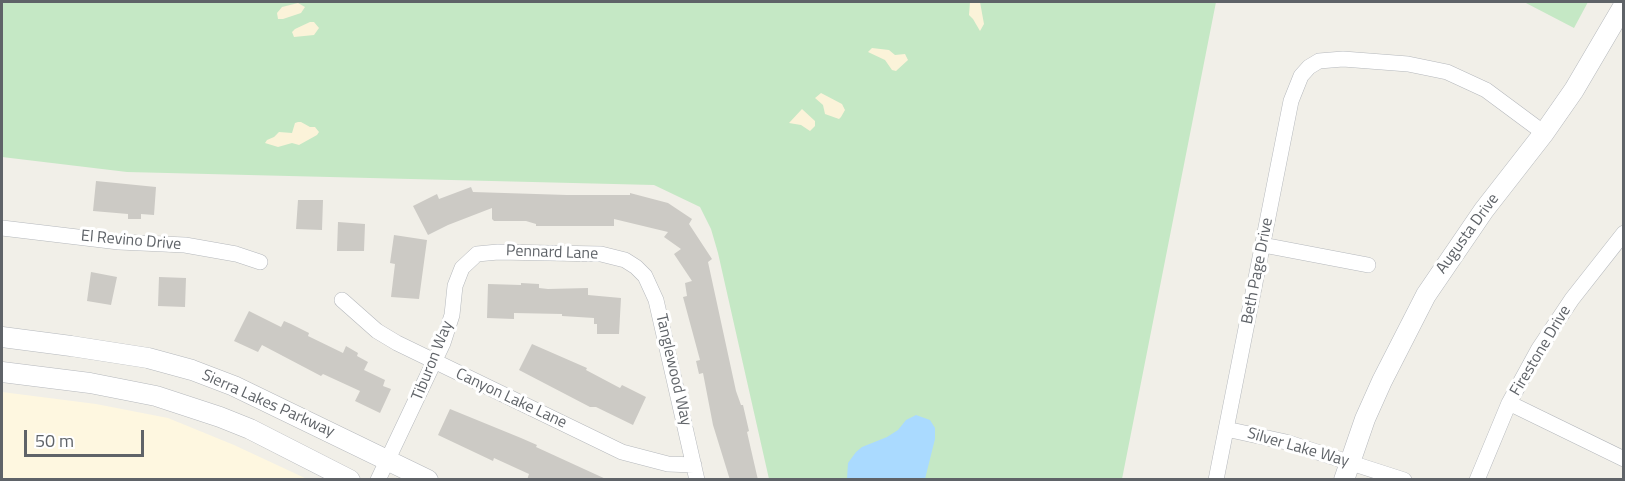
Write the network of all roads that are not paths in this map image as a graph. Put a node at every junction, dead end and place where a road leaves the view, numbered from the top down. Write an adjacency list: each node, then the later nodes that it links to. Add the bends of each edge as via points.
1 (1623, 5): 2 (street, Augusta Drive, via 1590,66)
2 (1544, 132): 5 (street, Beth Page Drive, via 1486,90 1447,72 1408,64 1319,61 1301,76 1291,101); 18 (street, Augusta Drive, via 1426,295 1365,418)
3 (2, 228): 7 (street, El Revino Drive, via 119,242 185,245)
4 (1622, 238): 14 (street, Firestone Drive, via 1555,324)
5 (1263, 245): 8 (street); 15 (street, Beth Page Drive)
6 (468, 260): 9 (street, Pennard Lane, via 487,252 601,254); 12 (street, Tiburon Way, via 458,276 448,329)
7 (260, 262)
8 (1368, 265)
9 (636, 267): 19 (street, Tanglewood Way, via 656,300)
10 (342, 300): 12 (street, Canyon Lake Lane, via 377,331)
11 (2, 337): 17 (street, Sierra Lakes Parkway, via 147,358 192,370)
12 (435, 363): 17 (street, Tiburon Way); 19 (street, Canyon Lake Lane, via 622,452)
13 (2, 372): 20 (street, Sierra Lakes Parkway, via 90,382 156,396 250,429)
14 (1509, 403): 16 (street); 25 (street, Firestone Drive)
15 (1226, 429): 18 (street, Silver Lake Way, via 1286,442); 23 (street, Beth Page Drive)
16 (1623, 459)
17 (388, 460): 21 (street); 22 (street, Sierra Lakes Parkway)
18 (1346, 471): 24 (street, Silver Lake Way)
19 (695, 472)
20 (350, 480)
21 (378, 480)
22 (428, 480)
23 (1216, 480)
24 (1404, 480)
25 (1477, 480)

